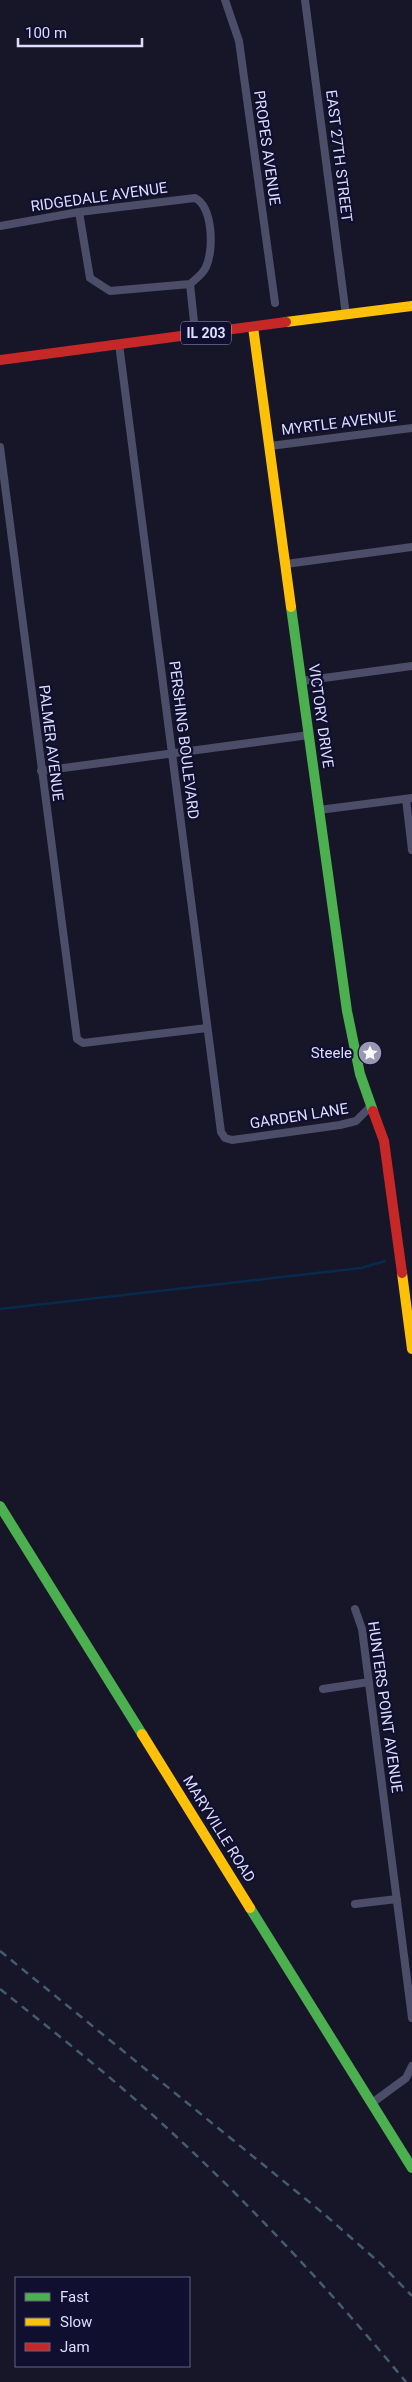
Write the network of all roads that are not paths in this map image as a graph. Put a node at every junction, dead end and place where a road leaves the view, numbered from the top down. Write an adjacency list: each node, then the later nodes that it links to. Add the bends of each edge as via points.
1 (225, 0): 6 (street, PROPES AVENUE, via 239,41)
2 (305, 0): 8 (street, EAST 27TH STREET)
3 (79, 212): 4 (street, RIDGEDALE AVENUE); 5 (street, via 88,272 100,286 110,291 121,291); 5 (street, RIDGEDALE AVENUE, via 186,198 202,201 207,212 211,252 203,272)
4 (0, 226)
5 (190, 284): 9 (street)
6 (275, 303)
7 (412, 306): 8 (main road, IL 203)
8 (346, 315): 10 (main road, IL 203)
9 (194, 322)
10 (253, 327): 11 (main road, IL 203); 14 (main road, VICTORY DRIVE)
11 (119, 344): 12 (main road, IL 203); 21 (street, PERSHING BOULEVARD)
12 (0, 360)
13 (412, 428): 14 (street, MYRTLE AVENUE)
14 (270, 446): 17 (main road, VICTORY DRIVE)
15 (0, 447): 22 (street, PALMER AVENUE)
16 (412, 547): 17 (street)
17 (286, 564): 19 (main road, VICTORY DRIVE)
18 (412, 666): 19 (street)
19 (302, 681): 20 (main road, VICTORY DRIVE)
20 (309, 735): 21 (street); 24 (main road, VICTORY DRIVE)
21 (171, 753): 22 (street); 26 (street, PERSHING BOULEVARD)
22 (41, 771): 26 (street, PALMER AVENUE, via 77,1039 79,1042)
23 (409, 798): 24 (street); 25 (street)
24 (319, 810): 27 (main road, VICTORY DRIVE, via 351,1034)
25 (412, 850)
26 (207, 1028): 28 (street, PERSHING BOULEVARD, via 221,1132)
27 (371, 1106): 28 (street, GARDEN LANE, via 364,1116 349,1124 232,1140); 29 (main road, VICTORY DRIVE, via 386,1156)
28 (225, 1138)
29 (412, 1349)
30 (0, 1506): 38 (main road, MARYVILLE ROAD)
31 (355, 1609): 32 (street, HUNTERS POINT AVENUE, via 361,1621)
32 (369, 1682): 33 (street); 34 (street, HUNTERS POINT AVENUE)
33 (323, 1689)
34 (397, 1899): 35 (street); 36 (street, HUNTERS POINT AVENUE)
35 (355, 1904)
36 (412, 2018)
37 (412, 2066): 38 (street, via 406,2078)
38 (372, 2103): 39 (main road, MARYVILLE ROAD)
39 (412, 2168)

